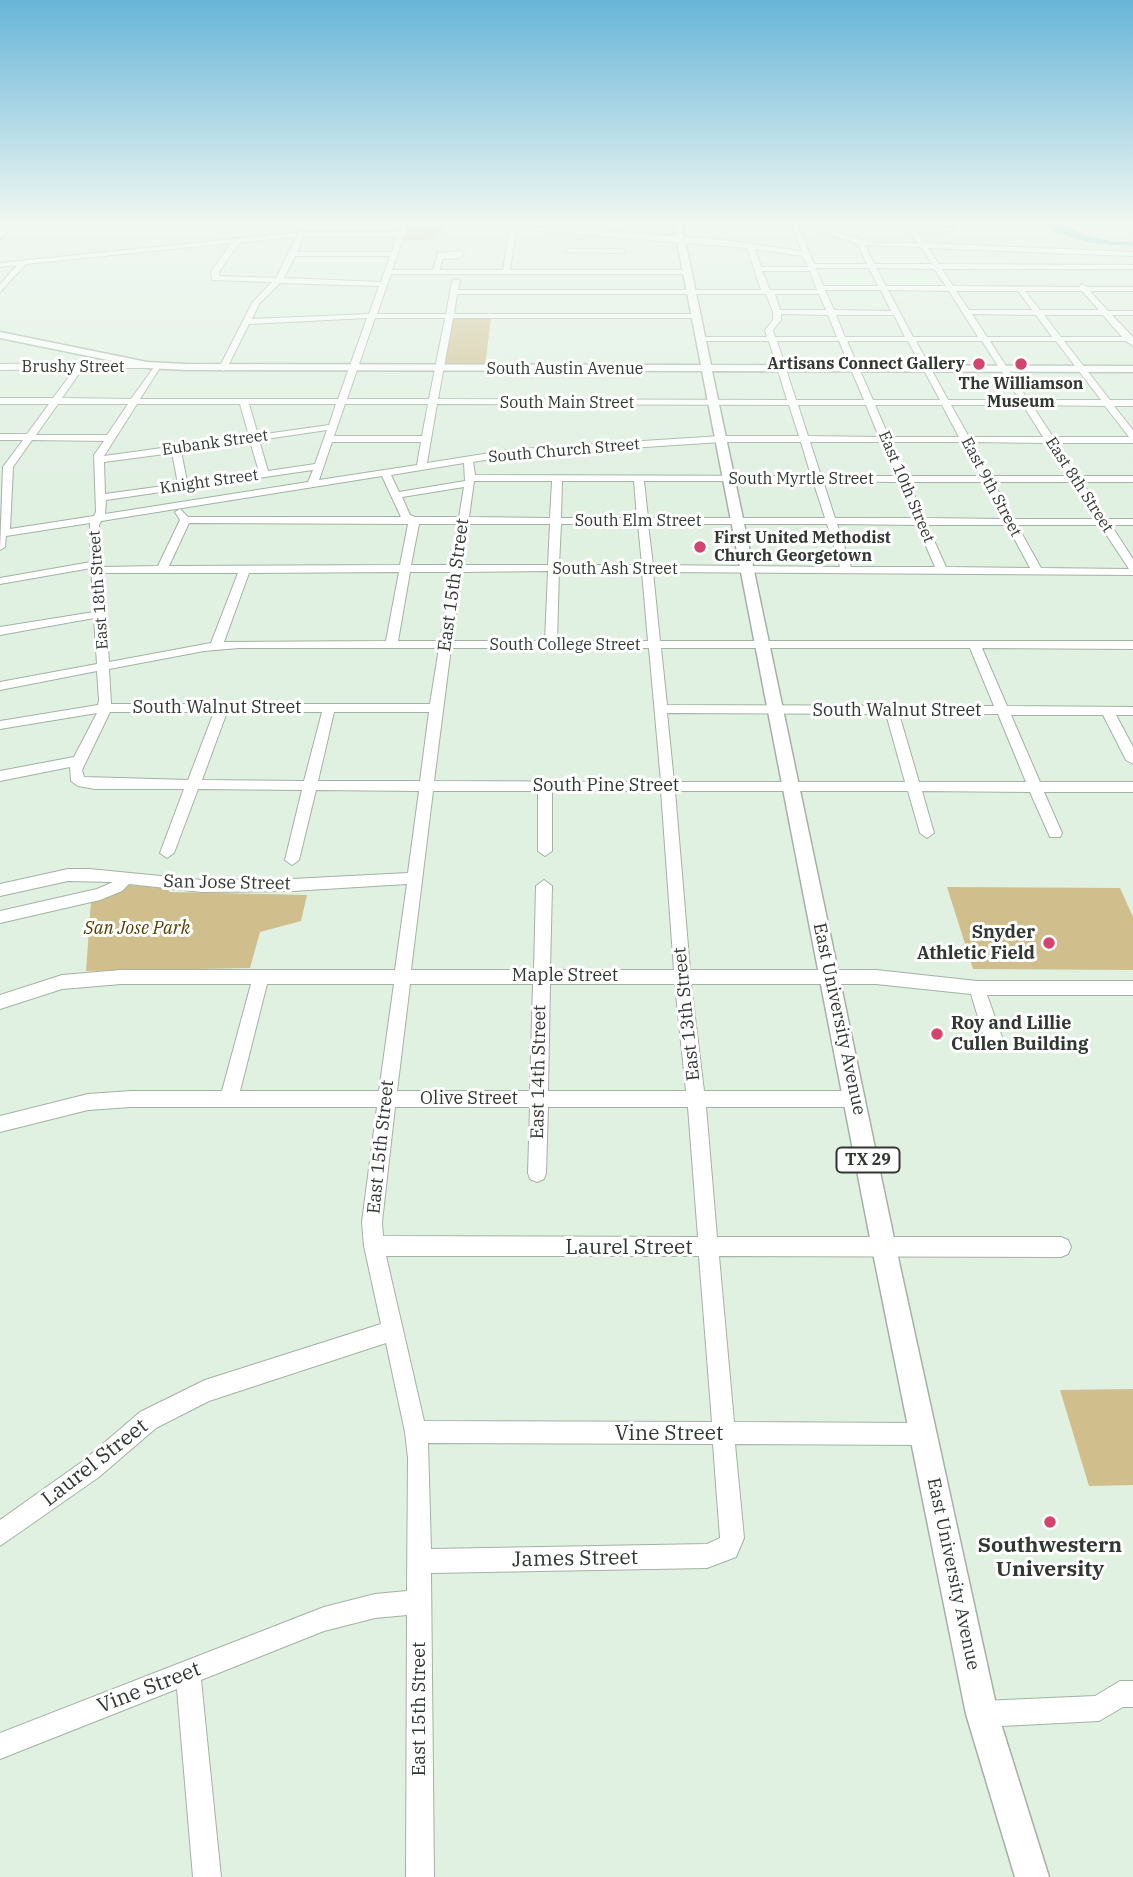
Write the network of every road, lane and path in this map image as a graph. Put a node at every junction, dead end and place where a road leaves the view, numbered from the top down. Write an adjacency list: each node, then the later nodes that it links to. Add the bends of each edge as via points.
1 (254, 309): 23 (street)
2 (373, 309): 19 (street)
3 (451, 309): 20 (street)
4 (592, 309): 21 (street)
5 (696, 309): 22 (main road, TX 29)
6 (775, 309): 12 (street)
7 (829, 309): 14 (street, East 10th Street)
8 (894, 309): 15 (street, East 9th Street)
9 (963, 309): 13 (street, East 8th Street)
10 (1035, 309): 16 (street)
11 (1102, 309): 17 (street)
12 (777, 312): 14 (street); 26 (street, via 769,330)
13 (965, 312): 16 (street); 29 (street, East 8th Street)
14 (831, 313): 15 (street); 27 (street, East 10th Street)
15 (896, 313): 28 (street, East 9th Street)
16 (1038, 313): 17 (street); 30 (street)
17 (1106, 313): 18 (street); 31 (street)
18 (1133, 313)
19 (370, 316): 20 (street); 23 (street); 36 (street)
20 (449, 316): 21 (street); 37 (street)
21 (592, 316): 22 (street)
22 (698, 316): 25 (main road, TX 29)
23 (246, 322): 35 (street)
24 (0, 335): 32 (main road, South Austin Avenue)
25 (702, 339): 26 (street); 38 (main road, TX 29)
26 (772, 339): 27 (street); 39 (street)
27 (843, 339): 28 (street); 40 (street, East 10th Street)
28 (911, 339): 29 (street); 41 (street, East 9th Street)
29 (983, 340): 30 (street); 42 (street, East 8th Street)
30 (1057, 340): 31 (street); 43 (street)
31 (1132, 341)
32 (152, 366): 34 (street, Brushy Street); 35 (main road, South Austin Avenue); 47 (street, East 18th Street)
33 (0, 367): 34 (street, Brushy Street)
34 (80, 368): 46 (street)
35 (223, 368): 36 (main road, South Austin Avenue)
36 (352, 368): 37 (main road, South Austin Avenue); 51 (street)
37 (439, 368): 38 (main road, South Austin Avenue); 52 (street)
38 (708, 369): 39 (main road, South Austin Avenue); 53 (main road, TX 29)
39 (782, 369): 40 (main road, South Austin Avenue); 49 (street)
40 (855, 369): 41 (main road, South Austin Avenue); 50 (street, East 10th Street)
41 (928, 369): 42 (main road, South Austin Avenue); 54 (street, East 9th Street)
42 (1003, 369): 43 (main road, South Austin Avenue); 55 (street, East 8th Street)
43 (1080, 369): 44 (main road, South Austin Avenue); 56 (street)
44 (1133, 369)
45 (0, 401): 46 (street, South Main Street)
46 (55, 402): 47 (street, South Main Street); 60 (street)
47 (131, 402): 48 (street, South Main Street); 61 (street, East 18th Street)
48 (244, 402): 51 (street, South Main Street); 62 (street)
49 (793, 402): 50 (street, South Main Street); 53 (street, South Main Street); 67 (street)
50 (869, 402): 54 (street, South Main Street); 68 (street, East 10th Street)
51 (340, 403): 52 (street, South Main Street); 58 (street)
52 (432, 403): 53 (street, South Main Street); 65 (street)
53 (715, 403): 66 (main road, East University Avenue / TX 29)
54 (947, 403): 55 (street, South Main Street); 69 (street, East 9th Street)
55 (1025, 403): 56 (street, South Main Street); 70 (street, East 8th Street)
56 (1107, 403): 57 (street, South Main Street); 63 (street)
57 (1133, 403)
58 (332, 427): 62 (street, Eubank Street); 64 (street)
59 (0, 437): 60 (street)
60 (28, 438): 61 (street); 106 (street, via 8,467 5,531)
61 (108, 438): 72 (street, East 18th Street)
62 (256, 438): 71 (street, Eubank Street); 76 (street)
63 (1133, 438): 70 (street, South Church Street)
64 (328, 439): 65 (street); 73 (street)
65 (424, 439): 74 (street)
66 (721, 439): 67 (street, South Church Street); 77 (street, South Church Street, via 545,450); 81 (main road, East University Avenue / TX 29)
67 (803, 439): 68 (street, South Church Street); 82 (street)
68 (886, 439): 69 (street, South Church Street); 83 (street, East 10th Street)
69 (965, 439): 70 (street, South Church Street); 84 (street, East 9th Street)
70 (1049, 440): 85 (street, East 8th Street)
71 (176, 449): 72 (street, Eubank Street); 88 (street)
72 (99, 460): 92 (street, East 18th Street)
73 (319, 466): 76 (street, Knight Street); 87 (street)
74 (421, 467): 75 (street, South Church Street); 77 (street, South Church Street)
75 (385, 473): 87 (street, South Church Street); 90 (street)
76 (264, 474): 78 (street, Knight Street)
77 (469, 474): 79 (street, South Myrtle Street); 90 (street, South Myrtle Street); 96 (street, East 15th Street)
78 (241, 478): 88 (street, Knight Street); 91 (street)
79 (557, 478): 80 (street, South Myrtle Street); 98 (street)
80 (639, 479): 81 (street, South Myrtle Street); 99 (street, East 13th Street)
81 (729, 479): 82 (street, South Myrtle Street); 100 (main road, East University Avenue / TX 29)
82 (817, 479): 83 (street, South Myrtle Street); 101 (street)
83 (902, 479): 84 (street, South Myrtle Street); 102 (street, East 10th Street)
84 (987, 479): 85 (street, South Myrtle Street); 103 (street, East 9th Street)
85 (1075, 479): 86 (street, South Myrtle Street); 104 (street, East 8th Street)
86 (1133, 479)
87 (312, 485): 91 (street, South Church Street)
88 (183, 486): 89 (street, Knight Street)
89 (169, 488): 92 (street, Knight Street); 93 (street)
90 (396, 495): 97 (street)
91 (244, 496): 93 (street, South Church Street)
92 (100, 498): 94 (street, East 18th Street)
93 (172, 507): 94 (street, South Church Street); 95 (street)
94 (97, 519): 106 (street, South Church Street); 108 (street, East 18th Street)
95 (185, 520): 97 (street, South Elm Street); 110 (street)
96 (464, 520): 97 (street, South Elm Street); 98 (street, South Elm Street); 113 (street, East 15th Street)
97 (414, 521): 112 (street)
98 (554, 521): 99 (street, South Elm Street); 114 (street)
99 (643, 521): 100 (street, South Elm Street); 109 (street, East 13th Street)
100 (738, 522): 101 (street, South Elm Street); 116 (main road, East University Avenue / TX 29)
101 (831, 522): 102 (street, South Elm Street); 117 (street)
102 (921, 522): 103 (street, South Elm Street); 118 (street, East 10th Street)
103 (1009, 522): 104 (street, South Elm Street); 119 (street, East 9th Street)
104 (1103, 522): 105 (street, South Elm Street); 115 (street, East 8th Street)
105 (1133, 522)
106 (1, 534): 107 (street)
107 (0, 547)
108 (96, 567): 110 (street, South Ash Street); 120 (street, South Ash Street); 121 (street, East 18th Street)
109 (647, 568): 114 (street, South Ash Street); 116 (street, South Ash Street); 129 (street, East 13th Street)
110 (162, 569): 111 (street, South Ash Street)
111 (245, 569): 112 (street, South Ash Street); 128 (street)
112 (407, 569): 113 (street, South Ash Street); 123 (street)
113 (457, 569): 114 (street, South Ash Street); 124 (street, East 15th Street)
114 (554, 569): 125 (street)
115 (1133, 569): 119 (street, South Ash Street)
116 (747, 570): 117 (street, South Ash Street); 126 (main road, East University Avenue / TX 29)
117 (846, 571): 118 (street, South Ash Street)
118 (942, 571): 119 (street, South Ash Street)
119 (1037, 571)
120 (0, 581)
121 (100, 614): 122 (street); 131 (street, East 18th Street)
122 (0, 631)
123 (391, 644): 124 (street, South College Street); 128 (street, South College Street)
124 (446, 645): 125 (street, South College Street); 136 (street, East 15th Street)
125 (551, 645): 129 (street, South College Street)
126 (764, 645): 129 (street, South College Street); 130 (street, South College Street); 138 (main road, East University Avenue / TX 29)
127 (1133, 645): 130 (street, South College Street)
128 (216, 646): 131 (street, South College Street)
129 (654, 646): 137 (street, East 13th Street)
130 (975, 646): 140 (street)
131 (104, 667): 132 (street, South College Street); 133 (street, East 18th Street)
132 (0, 686)
133 (104, 708): 134 (street, South Walnut Street); 143 (street, South Walnut Street); 145 (street, East 18th Street)
134 (222, 708): 135 (street, South Walnut Street); 148 (street)
135 (329, 708): 136 (street, South Walnut Street); 149 (street)
136 (436, 708): 151 (street, East 15th Street)
137 (660, 709): 138 (street, South Walnut Street); 153 (street, East 13th Street)
138 (776, 710): 139 (street, South Walnut Street); 150 (main road, East University Avenue / TX 29)
139 (892, 711): 140 (street, South Walnut Street); 154 (street)
140 (1003, 711): 141 (street, South Walnut Street); 155 (street)
141 (1107, 711): 142 (street, South Walnut Street); 144 (street)
142 (1133, 711)
143 (0, 725)
144 (1133, 760)
145 (79, 761): 146 (street); 147 (street, East 18th Street)
146 (0, 776)
147 (78, 781): 148 (street, South Pine Street)
148 (192, 784): 149 (street, South Pine Street); 160 (street)
149 (309, 785): 151 (street, South Pine Street); 161 (street)
150 (793, 785): 153 (street, South Pine Street); 154 (street, South Pine Street); 171 (main road, East University Avenue / TX 29)
151 (428, 786): 152 (street, South Pine Street); 163 (street, East 15th Street)
152 (545, 786): 153 (street, South Pine Street); 159 (street)
153 (668, 786): 170 (street, East 13th Street)
154 (915, 786): 155 (street, South Pine Street); 157 (street)
155 (1035, 786): 156 (street, South Pine Street); 158 (street)
156 (1133, 787)
157 (927, 833)
158 (1055, 833)
159 (545, 851)
160 (167, 853)
161 (292, 860)
162 (125, 878): 163 (street, San Jose Street, via 232,886); 165 (street, San Jose Street, via 68,875); 166 (street, via 100,894)
163 (415, 878): 168 (street, East 15th Street)
164 (544, 886): 169 (street, East 14th Street)
165 (0, 890)
166 (0, 917)
167 (261, 976): 168 (street, Maple Street); 174 (street, Maple Street, via 91,978 62,982); 177 (street)
168 (401, 976): 169 (street, Maple Street); 178 (street, East 15th Street)
169 (541, 976): 170 (street, Maple Street); 180 (street, East 14th Street)
170 (682, 976): 171 (street, Maple Street); 176 (street, East 13th Street)
171 (830, 976): 172 (street, Maple Street); 179 (main road, East University Avenue / TX 29)
172 (977, 988): 173 (street, Maple Street); 175 (street)
173 (1133, 988)
174 (0, 1002)
175 (993, 1037)
176 (695, 1098): 179 (street, Olive Street); 180 (street, Olive Street); 185 (street, East 13th Street)
177 (229, 1099): 178 (street, Olive Street); 181 (street, Olive Street, via 101,1100)
178 (386, 1099): 180 (street, Olive Street); 183 (street, East 15th Street, via 374,1193)
179 (856, 1099): 186 (main road, East University Avenue / TX 29)
180 (539, 1100): 182 (street, East 14th Street)
181 (0, 1124)
182 (537, 1173)
183 (374, 1246): 185 (street, Laurel Street); 187 (street, East 15th Street)
184 (1061, 1247): 186 (street, Laurel Street)
185 (708, 1248): 186 (street, Laurel Street); 190 (street, East 13th Street)
186 (884, 1248): 189 (main road, East University Avenue / TX 29)
187 (392, 1331): 188 (street, East 15th Street); 191 (street, Laurel Street, via 205,1391 148,1420 91,1469)
188 (416, 1432): 190 (street, Vine Street); 193 (street, East 15th Street)
189 (923, 1434): 190 (street, Vine Street); 197 (main road, East University Avenue / TX 29)
190 (725, 1435): 192 (street, East 13th Street, via 733,1524)
191 (0, 1534)
192 (727, 1549): 193 (street, James Street, via 707,1556)
193 (421, 1561): 194 (street, East 15th Street)
194 (421, 1602): 195 (street, Vine Street, via 375,1606 324,1619); 200 (street, East 15th Street)
195 (188, 1673): 198 (street, Vine Street); 199 (street)
196 (1133, 1694): 197 (street, via 1120,1694 1098,1708 1075,1712)
197 (982, 1714): 201 (main road, East University Avenue / TX 29)
198 (0, 1746)
199 (207, 1877)
200 (419, 1877)
201 (1032, 1877)

